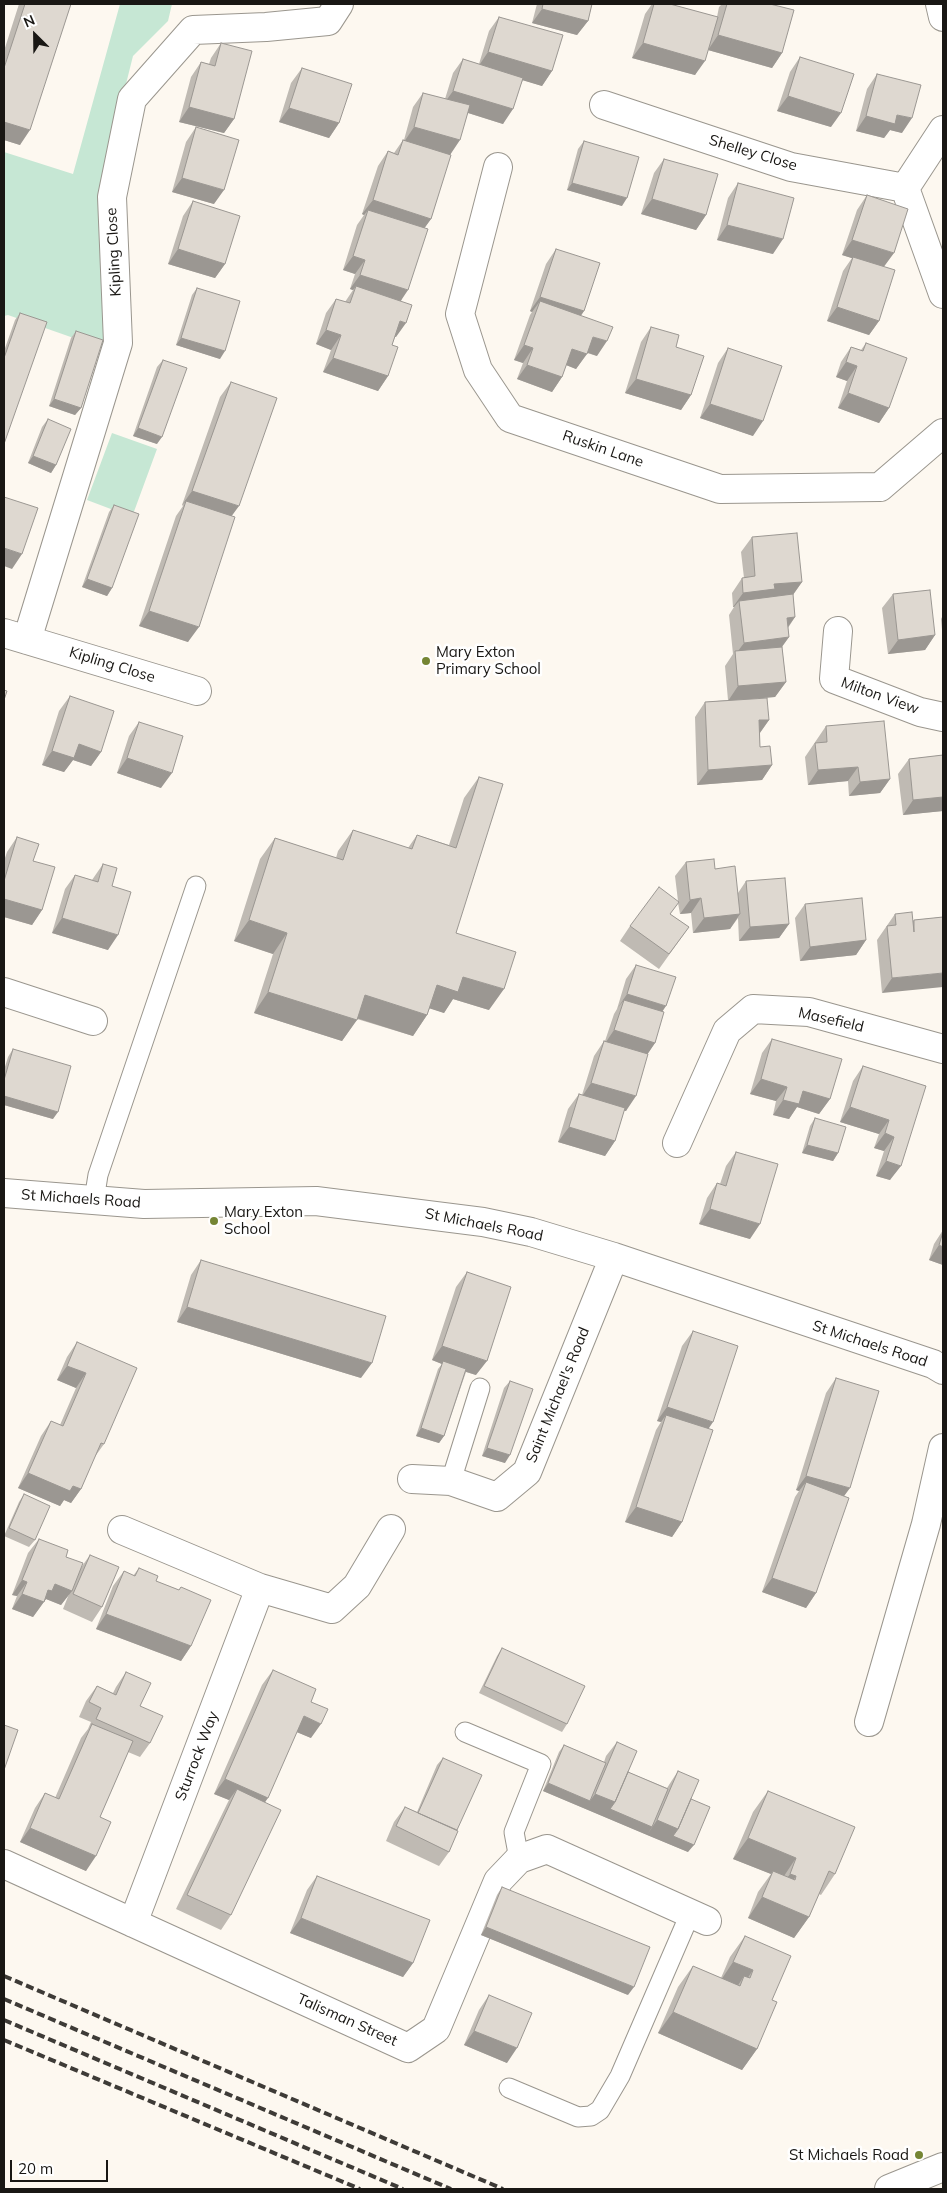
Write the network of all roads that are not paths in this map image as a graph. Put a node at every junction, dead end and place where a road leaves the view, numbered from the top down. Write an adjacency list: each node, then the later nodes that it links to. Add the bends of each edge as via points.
1 (339, 4): 11 (street, Kipling Close, via 328,21 193,30 132,99 112,198 118,343)
2 (940, 4): 3 (street)
3 (943, 17)
4 (604, 105): 7 (street, Shelley Close, via 791,167)
5 (943, 130): 7 (street)
6 (498, 167): 9 (street, Ruskin Lane, via 460,314 478,370 510,418 720,489 880,488)
7 (905, 188): 8 (street)
8 (943, 294)
9 (943, 433)
10 (838, 631): 13 (street, Milton View, via 834,679 920,712)
11 (15, 636): 12 (street, Kipling Close)
12 (197, 691)
13 (943, 717)
14 (196, 886): 20 (lane, via 98,1175)
15 (4, 992): 16 (street)
16 (93, 1021)
17 (943, 1050): 18 (street, Masefield, via 809,1012 753,1009 727,1031)
18 (677, 1143)
19 (4, 1193): 20 (street, St Michaels Road)
20 (94, 1200): 21 (street, St Michaels Road, via 144,1204 316,1201 483,1222 531,1232)
21 (614, 1257): 22 (street, St Michaels Road); 26 (street, Saint Michael's Road, via 527,1472 497,1497)
22 (943, 1370)
23 (480, 1388): 26 (lane)
24 (943, 1448): 30 (street, via 926,1524)
25 (412, 1479): 26 (street, Saint Michael's Road)
26 (452, 1482)
27 (391, 1529): 29 (street, via 358,1586 332,1609)
28 (122, 1530): 29 (street)
29 (260, 1588): 35 (street, Sturrock Way)
30 (869, 1722)
31 (465, 1732): 32 (lane, via 542,1764 514,1832)
32 (519, 1859): 34 (street, Talisman Street, via 547,1849); 35 (street, Talisman Street, via 498,1881 436,2029 408,2048)
33 (4, 1864): 35 (street, Talisman Street)
34 (698, 1917): 36 (lane, via 600,2110 591,2116 578,2117)
35 (133, 1923)
36 (509, 2088)
37 (943, 2167): 38 (street)
38 (889, 2189)

